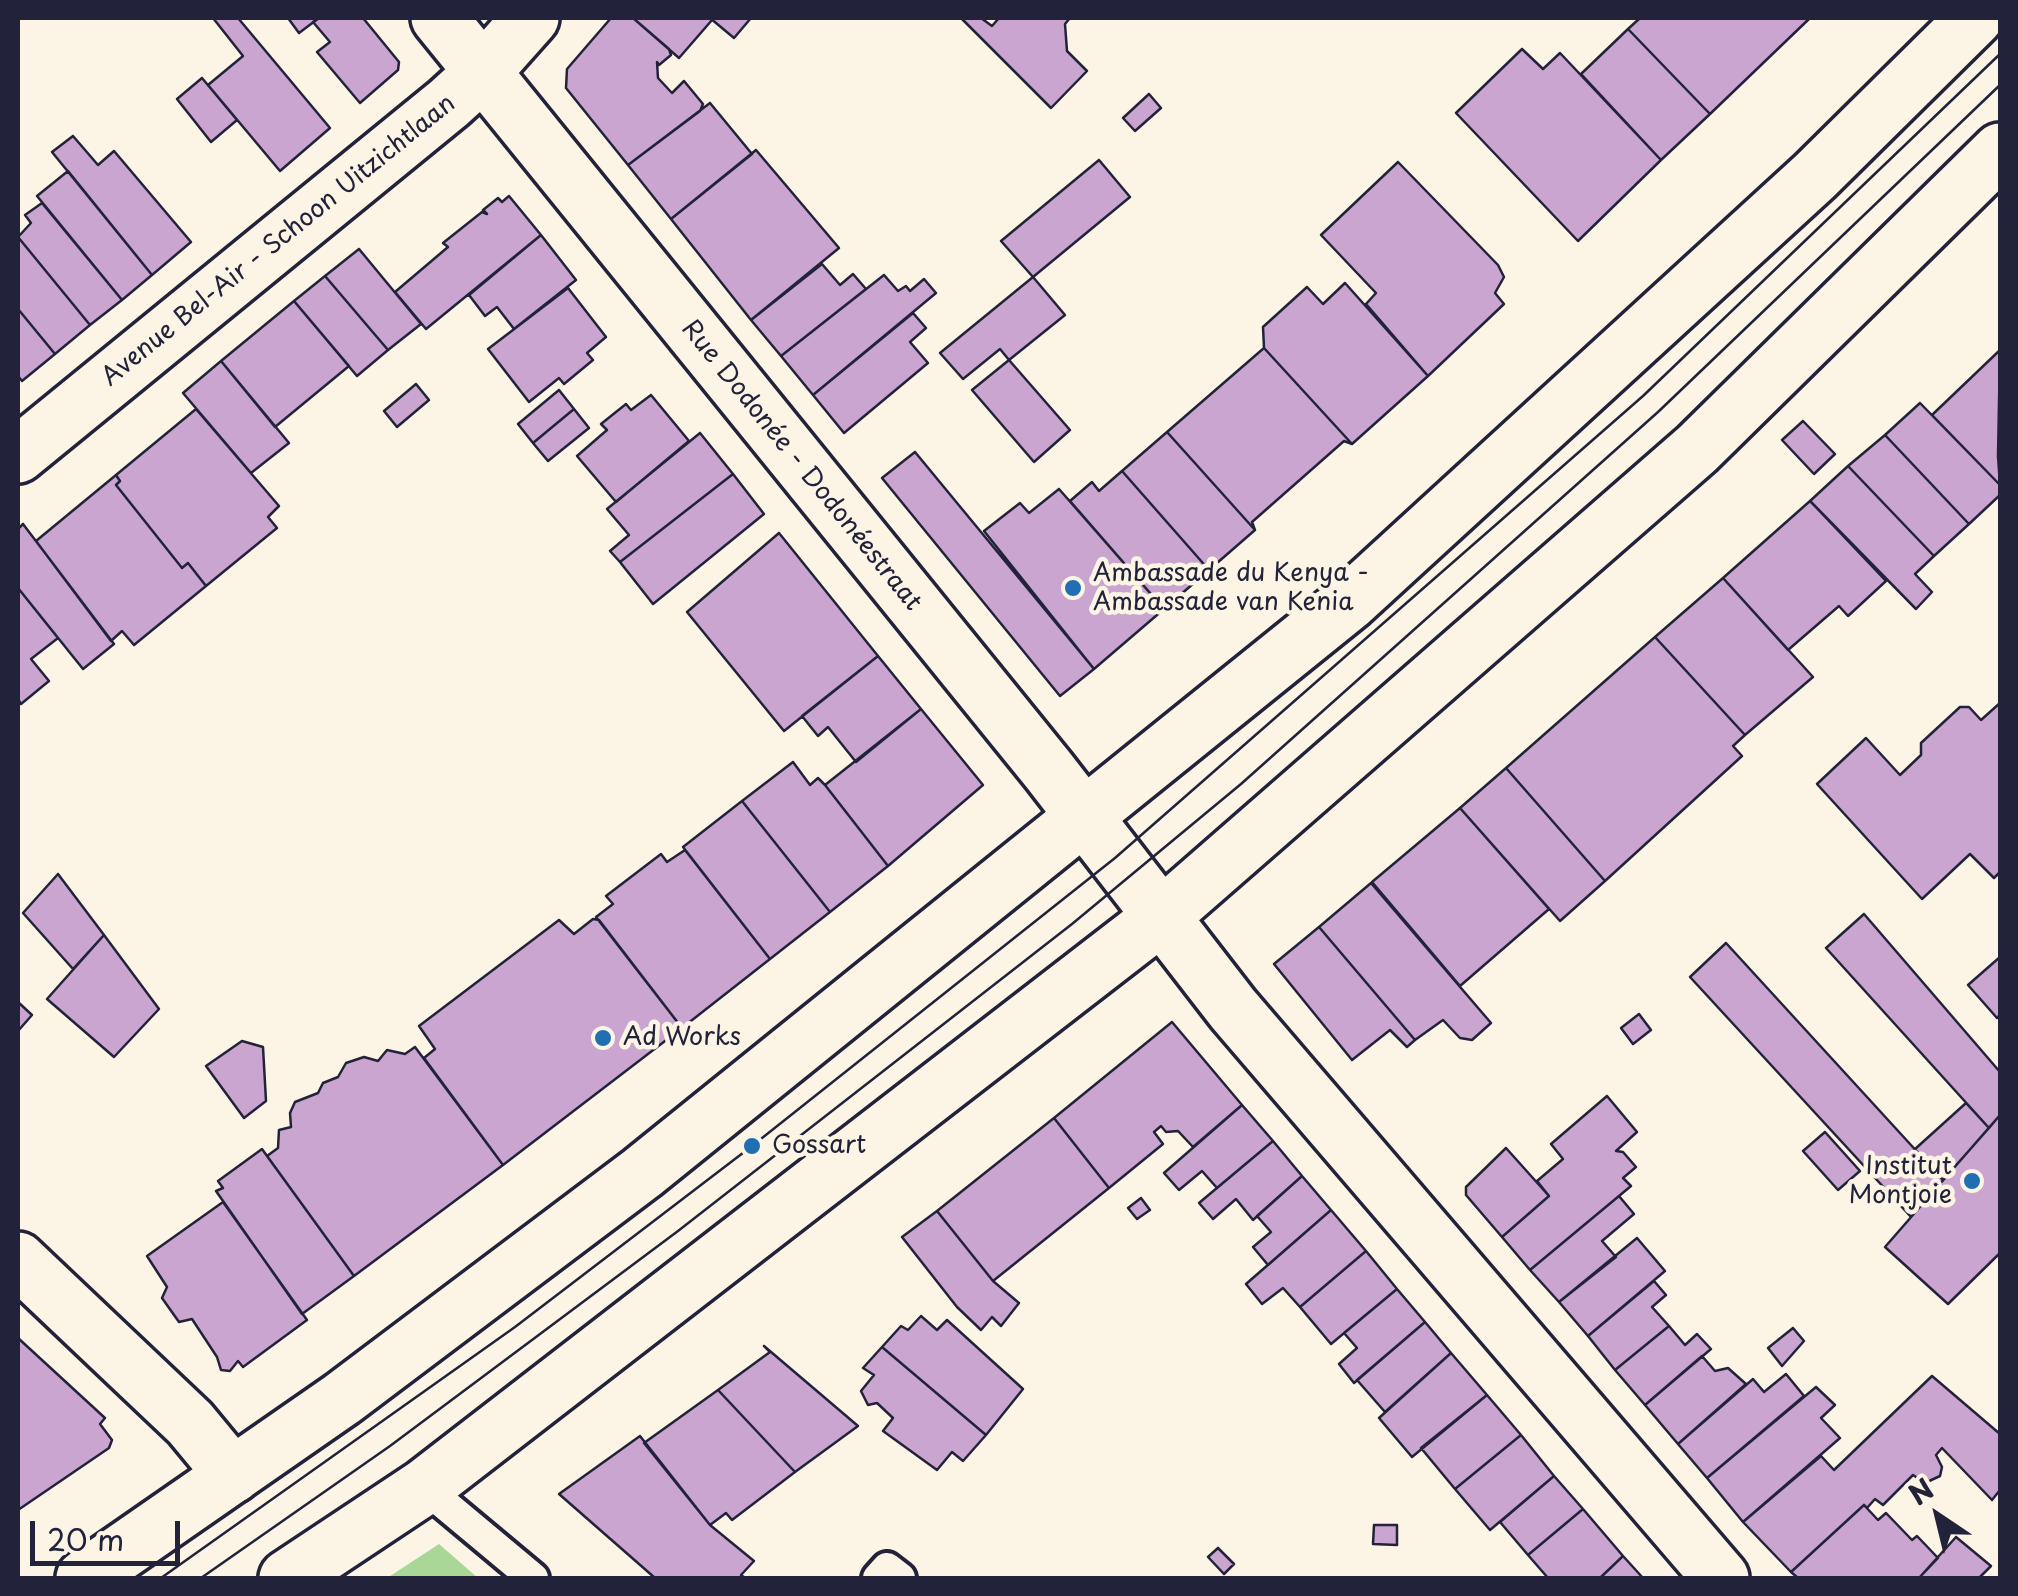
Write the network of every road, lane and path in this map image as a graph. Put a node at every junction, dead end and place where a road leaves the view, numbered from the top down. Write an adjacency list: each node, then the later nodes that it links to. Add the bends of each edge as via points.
1 (438, 18): 4 (main road, Rue Dodonée - Dodonéestraat)
2 (532, 18): 4 (main road, Avenue Bel-Air - Schoon Uitzichtlaan)
3 (1975, 18): 7 (main road, via 1801,188 1351,602)
4 (483, 72): 6 (main road, Avenue Bel-Air - Schoon Uitzichtlaan); 7 (main road, Rue Dodonée - Dodonéestraat)
5 (2000, 151): 8 (main road, via 1697,448)
6 (18, 455)
7 (1084, 817): 8 (main road, Rue Dodonée - Dodonéestraat); 10 (main road, via 642,1174)
8 (1161, 917): 11 (main road); 17 (main road, Rue Dodonée - Dodonéestraat, via 1292,1082)
9 (18, 1260): 10 (main road, via 190,1423)
10 (232, 1475): 12 (main road)
11 (424, 1487): 13 (main road); 14 (lane)
12 (84, 1578)
13 (287, 1578)
14 (534, 1578)
15 (878, 1578): 16 (lane, via 887,1568)
16 (900, 1578)
17 (1721, 1578)

